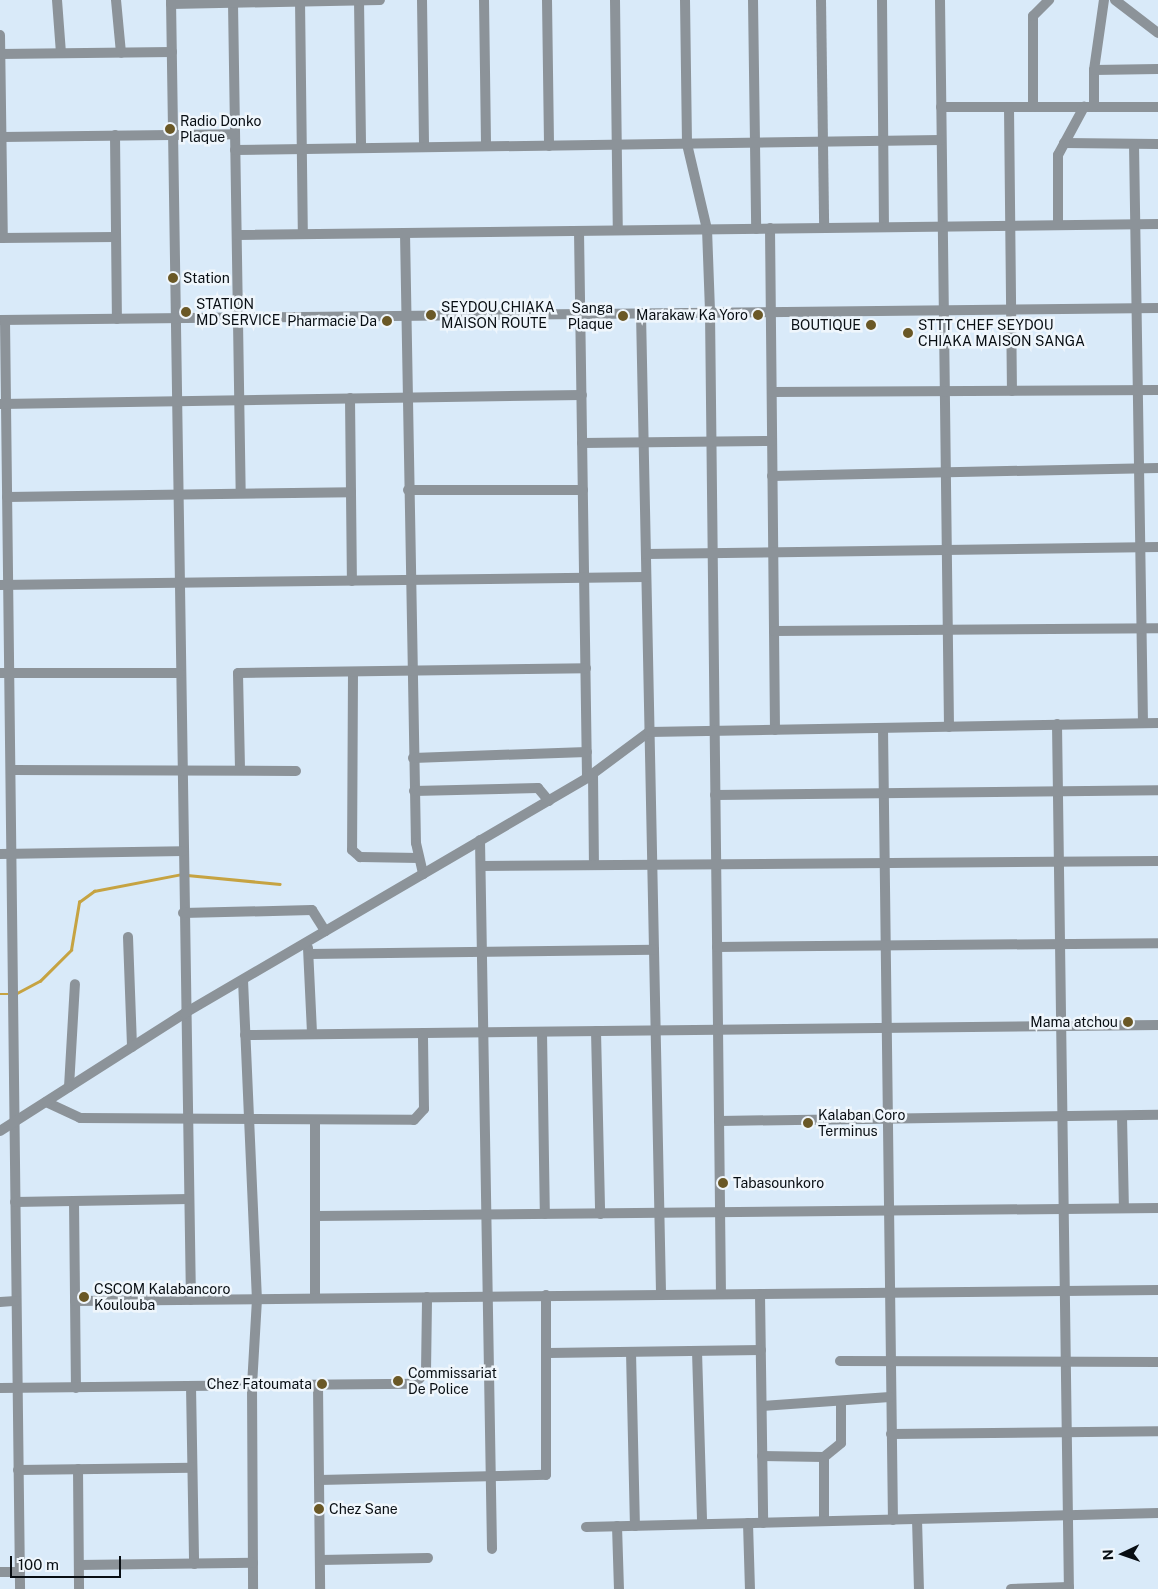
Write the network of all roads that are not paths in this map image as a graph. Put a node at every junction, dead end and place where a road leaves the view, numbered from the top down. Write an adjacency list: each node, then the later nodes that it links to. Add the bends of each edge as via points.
1 (57, 0): 23 (street)
2 (116, 0): 24 (street)
3 (359, 0): 4 (street); 17 (street); 49 (street)
4 (380, 0)
5 (422, 0): 48 (street)
6 (484, 0): 46 (street)
7 (547, 0): 47 (street)
8 (615, 0): 42 (street)
9 (685, 0): 43 (street)
10 (753, 0): 39 (street)
11 (821, 0): 40 (street)
12 (882, 0): 38 (street)
13 (940, 0): 28 (street)
14 (1049, 0): 30 (street, via 1033,16)
15 (1104, 0): 27 (street)
16 (1115, 0): 20 (street)
17 (300, 1): 19 (street); 50 (street)
18 (171, 2): 19 (street); 22 (street)
19 (233, 3): 33 (street)
20 (1158, 33)
21 (0, 35): 25 (street)
22 (172, 52): 24 (street); 35 (street)
23 (61, 53): 24 (street); 25 (street)
24 (121, 53)
25 (1, 54): 36 (street)
26 (1158, 69): 27 (street)
27 (1094, 70): 31 (street)
28 (941, 107): 29 (street); 37 (street)
29 (1009, 107): 30 (street); 56 (street)
30 (1033, 107): 31 (street)
31 (1089, 107): 32 (street); 41 (street)
32 (1158, 107)
33 (235, 134): 35 (street); 51 (street)
34 (115, 135): 35 (street); 36 (street); 67 (street)
35 (173, 135): 78 (street)
36 (2, 137): 68 (street)
37 (942, 140): 38 (street); 55 (street)
38 (883, 141): 40 (street); 57 (street)
39 (755, 142): 40 (street); 43 (street); 61 (street)
40 (823, 142): 59 (street)
41 (1064, 143): 44 (street); 54 (street, via 1058,155)
42 (617, 144): 43 (street); 47 (street); 62 (street)
43 (687, 144): 60 (street)
44 (1134, 144): 45 (street); 52 (street)
45 (1158, 144)
46 (486, 146): 47 (street); 48 (street)
47 (549, 146)
48 (424, 147): 49 (street)
49 (361, 148): 50 (street)
50 (302, 149): 51 (street); 65 (street)
51 (236, 150): 66 (street)
52 (1135, 224): 53 (street); 54 (street); 69 (street)
53 (1158, 224)
54 (1058, 225): 56 (street)
55 (943, 226): 56 (street); 57 (street); 72 (street)
56 (1010, 226): 71 (street)
57 (884, 227): 59 (street)
58 (770, 228): 59 (street); 61 (street); 74 (street)
59 (824, 228)
60 (707, 229): 61 (street); 62 (street); 73 (street)
61 (756, 229)
62 (618, 230): 63 (street)
63 (579, 231): 64 (street); 76 (street)
64 (405, 233): 65 (street); 77 (street)
65 (303, 234): 66 (street)
66 (237, 235): 79 (street)
67 (116, 237): 68 (street); 80 (street)
68 (2, 238)
69 (1137, 308): 70 (street); 71 (street); 82 (street)
70 (1158, 308)
71 (1011, 309): 72 (street); 84 (street)
72 (944, 310): 74 (street); 86 (street)
73 (710, 312): 74 (street); 75 (street); 95 (street)
74 (771, 312): 85 (street)
75 (641, 313): 76 (street); 94 (street)
76 (580, 314): 77 (street); 87 (street)
77 (408, 315): 79 (street); 89 (street)
78 (175, 317): 79 (street); 80 (street); 91 (street)
79 (238, 317): 90 (street)
80 (117, 318): 81 (street)
81 (3, 320): 92 (street)
82 (1138, 390): 83 (street); 84 (street); 97 (street)
83 (1158, 390)
84 (1012, 391): 86 (street)
85 (772, 392): 86 (street); 93 (street)
86 (945, 392): 99 (street)
87 (582, 395): 89 (street); 96 (street)
88 (350, 398): 89 (street); 90 (street); 103 (street)
89 (407, 398): 101 (street)
90 (239, 400): 91 (street); 104 (street)
91 (176, 401): 92 (street); 105 (street)
92 (3, 404): 106 (street)
93 (772, 441): 95 (street); 100 (street)
94 (644, 442): 95 (street); 96 (street); 112 (street)
95 (711, 442): 111 (street)
96 (582, 443): 102 (street)
97 (1139, 468): 98 (street); 99 (street); 107 (street)
98 (1158, 468)
99 (946, 472): 100 (street); 109 (street)
100 (772, 476): 110 (street)
101 (408, 490): 102 (street); 115 (street)
102 (583, 490): 114 (street)
103 (351, 492): 104 (street); 116 (street)
104 (241, 493): 105 (street)
105 (177, 495): 106 (street); 117 (street)
106 (8, 497): 118 (street)
107 (1140, 547): 108 (street); 109 (street); 119 (street)
108 (1158, 547)
109 (947, 550): 110 (street); 121 (street)
110 (773, 552): 111 (street); 122 (street)
111 (712, 553): 112 (street); 134 (street)
112 (646, 554): 113 (street)
113 (646, 577): 114 (street); 135 (street)
114 (584, 578): 115 (street); 123 (street)
115 (410, 580): 116 (street); 125 (street)
116 (352, 581): 117 (street)
117 (178, 583): 118 (street); 127 (street)
118 (4, 585): 126 (street)
119 (1142, 628): 120 (street); 121 (street); 129 (street)
120 (1158, 628)
121 (948, 630): 122 (street); 131 (street)
122 (774, 631): 133 (street)
123 (586, 668): 125 (street); 136 (street)
124 (353, 672): 125 (street); 139 (street, via 238,673); 153 (street, via 352,850 360,856)
125 (411, 672): 137 (street)
126 (5, 673): 127 (street); 140 (street)
127 (180, 673): 138 (street)
128 (1158, 722): 129 (street)
129 (1143, 723): 130 (street)
130 (1057, 724): 131 (street); 145 (street)
131 (950, 726): 132 (street)
132 (882, 728): 133 (street); 146 (street)
133 (774, 730): 134 (street)
134 (714, 731): 135 (street); 147 (street)
135 (650, 732): 142 (street); 159 (street)
136 (587, 752): 137 (street); 142 (street)
137 (413, 758): 144 (street)
138 (181, 768): 139 (street); 140 (street); 150 (street)
139 (240, 769): 141 (street)
140 (10, 770): 152 (street)
141 (296, 771)
142 (590, 776): 148 (street); 158 (street)
143 (1158, 790): 145 (street)
144 (414, 791): 148 (street, via 538,788); 153 (street)
145 (1058, 791): 146 (street); 155 (street)
146 (884, 793): 147 (street); 156 (street)
147 (715, 795): 157 (street)
148 (549, 801): 149 (street)
149 (480, 840): 160 (street); 161 (street)
150 (183, 852): 152 (street); 162 (street)
151 (0, 854): 152 (street)
152 (12, 854): 197 (street)
153 (419, 858): 161 (street)
154 (1158, 861): 155 (street)
155 (1059, 862): 156 (street); 167 (street)
156 (886, 863): 157 (street); 168 (street)
157 (716, 864): 159 (street); 169 (street)
158 (594, 865): 159 (street); 160 (street)
159 (652, 865): 170 (street)
160 (481, 866): 171 (street)
161 (423, 874): 163 (street)
162 (184, 913): 163 (street, via 312,910); 175 (street)
163 (325, 931): 165 (street)
164 (128, 937): 187 (street)
165 (308, 942): 172 (street); 173 (street)
166 (1158, 943): 167 (street)
167 (1060, 944): 168 (street); 177 (street)
168 (887, 946): 169 (street); 178 (street)
169 (717, 947): 180 (street)
170 (654, 950): 171 (street); 179 (street)
171 (482, 953): 172 (street); 182 (street)
172 (309, 954): 185 (street)
173 (243, 980): 175 (street); 186 (street)
174 (75, 984): 188 (street)
175 (185, 1013): 187 (street); 193 (street)
176 (1158, 1025): 177 (street)
177 (1061, 1026): 178 (street); 191 (street)
178 (888, 1028): 180 (street); 195 (street)
179 (656, 1030): 180 (street); 181 (street); 210 (street)
180 (718, 1030): 196 (street)
181 (596, 1031): 183 (street); 209 (street)
182 (484, 1032): 183 (street); 184 (street); 211 (street)
183 (542, 1032): 208 (street)
184 (424, 1033): 185 (street); 198 (street, via 424,1109 418,1118)
185 (312, 1034): 186 (street)
186 (246, 1035): 194 (street)
187 (132, 1047): 188 (street)
188 (69, 1087): 189 (street)
189 (46, 1102): 193 (street, via 80,1118); 197 (street)
190 (1158, 1115): 192 (street)
191 (1062, 1116): 192 (street); 195 (street); 205 (street)
192 (1122, 1116): 203 (street)
193 (187, 1117): 194 (street); 200 (street)
194 (250, 1117): 198 (street); 223 (street)
195 (889, 1119): 196 (street); 206 (street)
196 (719, 1121): 207 (street)
197 (15, 1122): 199 (street); 202 (street)
198 (315, 1122): 212 (street)
199 (0, 1131)
200 (189, 1199): 201 (street); 224 (street)
201 (74, 1201): 202 (street); 226 (street)
202 (15, 1202): 225 (street)
203 (1124, 1208): 204 (street); 205 (street)
204 (1158, 1208)
205 (1064, 1209): 206 (street); 214 (street)
206 (889, 1212): 207 (street); 217 (street)
207 (720, 1213): 210 (street); 215 (street)
208 (545, 1214): 209 (street); 211 (street)
209 (600, 1214): 210 (street)
210 (659, 1214): 218 (street)
211 (486, 1215): 212 (street); 220 (street)
212 (315, 1216): 219 (street)
213 (1158, 1290): 214 (street)
214 (1065, 1291): 217 (street); 235 (street)
215 (721, 1294): 216 (street); 218 (street)
216 (760, 1294): 217 (street); 228 (street)
217 (888, 1294): 233 (street)
218 (661, 1295): 221 (street)
219 (315, 1296): 222 (street); 223 (street)
220 (488, 1296): 221 (street); 222 (street); 253 (street)
221 (546, 1296): 231 (street)
222 (427, 1297): 236 (street, via 426,1372 422,1379 414,1384)
223 (257, 1299): 224 (street); 238 (street)
224 (191, 1300): 226 (street)
225 (16, 1301): 227 (street); 240 (street)
226 (75, 1301): 241 (street)
227 (0, 1302)
228 (761, 1350): 229 (street); 244 (street)
229 (697, 1351): 230 (street); 262 (street)
230 (630, 1352): 231 (street); 264 (street)
231 (548, 1353): 253 (street, via 549,1471 541,1476)
232 (840, 1361): 233 (street)
233 (890, 1362): 235 (street); 242 (street)
234 (1158, 1362): 235 (street)
235 (1066, 1363): 246 (street)
236 (318, 1385): 238 (street); 254 (street)
237 (191, 1386): 238 (street); 241 (street); 250 (street)
238 (252, 1386): 269 (street)
239 (0, 1388): 240 (street)
240 (18, 1388): 241 (street); 252 (street)
241 (76, 1388)
242 (890, 1397): 243 (street); 247 (street)
243 (841, 1401): 244 (street); 249 (street, via 841,1443)
244 (762, 1406): 248 (street)
245 (1158, 1431): 246 (street)
246 (1067, 1433): 247 (street); 256 (street)
247 (891, 1434): 258 (street)
248 (762, 1456): 249 (street); 261 (street)
249 (824, 1457): 259 (street)
250 (192, 1468): 251 (street); 270 (street)
251 (78, 1469): 252 (street); 271 (street)
252 (18, 1470): 273 (street)
253 (491, 1477): 254 (street); 266 (street)
254 (319, 1480): 268 (street)
255 (1158, 1513): 256 (street)
256 (1068, 1515): 257 (street); 274 (street)
257 (917, 1519): 258 (street); 281 (street)
258 (893, 1520): 259 (street)
259 (824, 1521): 261 (street)
260 (748, 1523): 261 (street); 262 (street); 280 (street)
261 (763, 1523)
262 (702, 1524): 264 (street)
263 (617, 1526): 264 (street); 265 (street); 279 (street)
264 (635, 1526)
265 (586, 1527)
266 (492, 1549)
267 (428, 1558): 268 (street)
268 (320, 1560): 278 (street)
269 (253, 1563): 270 (street); 277 (street)
270 (194, 1564): 271 (street)
271 (79, 1565): 276 (street)
272 (0, 1572): 273 (street)
273 (20, 1572): 275 (street)
274 (1069, 1588): 282 (street)
275 (20, 1589)
276 (79, 1589)
277 (253, 1589)
278 (320, 1589)
279 (619, 1589)
280 (750, 1589)
281 (919, 1589)
282 (1011, 1589)

